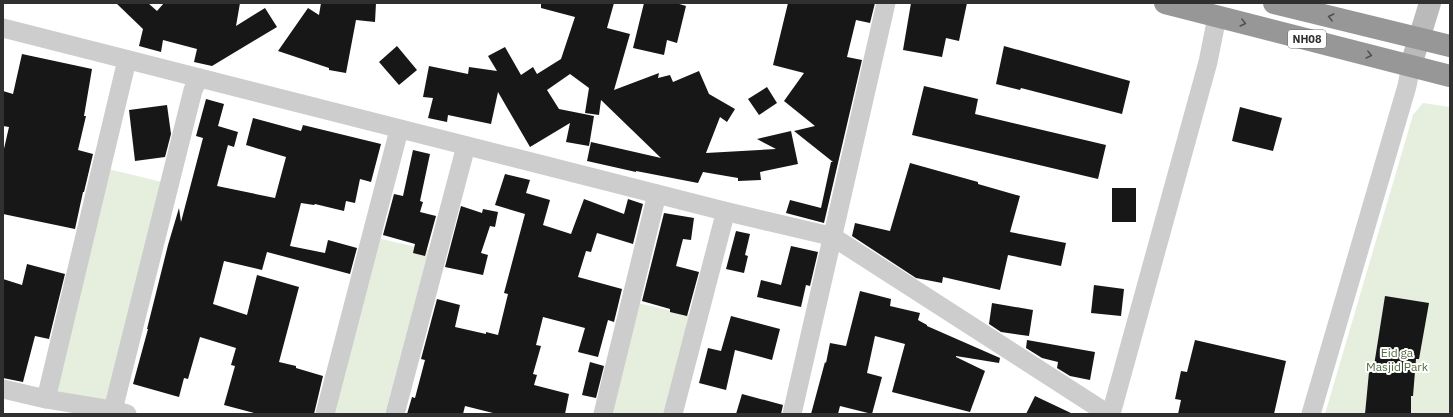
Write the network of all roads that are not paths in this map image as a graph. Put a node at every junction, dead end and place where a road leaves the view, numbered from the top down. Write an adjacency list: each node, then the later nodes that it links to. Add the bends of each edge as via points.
1 (886, 3): 17 (street)
2 (1165, 3): 5 (highway, NH08)
3 (1274, 3): 7 (highway, NH08, one-way to 3)
4 (1430, 3): 7 (main road)
5 (1217, 17): 10 (highway, NH08, one-way to 10); 27 (street, via 1208,62)
6 (3, 28): 9 (street)
7 (1419, 38): 8 (highway, NH08); 10 (main road)
8 (1450, 46)
9 (127, 60): 12 (street); 19 (street)
10 (1412, 65): 11 (highway, NH08); 28 (street)
11 (1450, 76)
12 (199, 78): 13 (street); 20 (street, via 193,90)
13 (399, 130): 14 (street); 21 (street)
14 (466, 146): 15 (street); 22 (street)
15 (657, 194): 16 (street); 23 (street)
16 (724, 211): 17 (street); 24 (street)
17 (833, 237): 25 (street); 26 (street)
18 (3, 389): 19 (street)
19 (46, 399): 20 (street)
20 (120, 412)
21 (325, 414)
22 (395, 414)
23 (603, 414)
24 (673, 414)
25 (792, 414)
26 (1108, 414)
27 (1111, 414)
28 (1311, 414)

